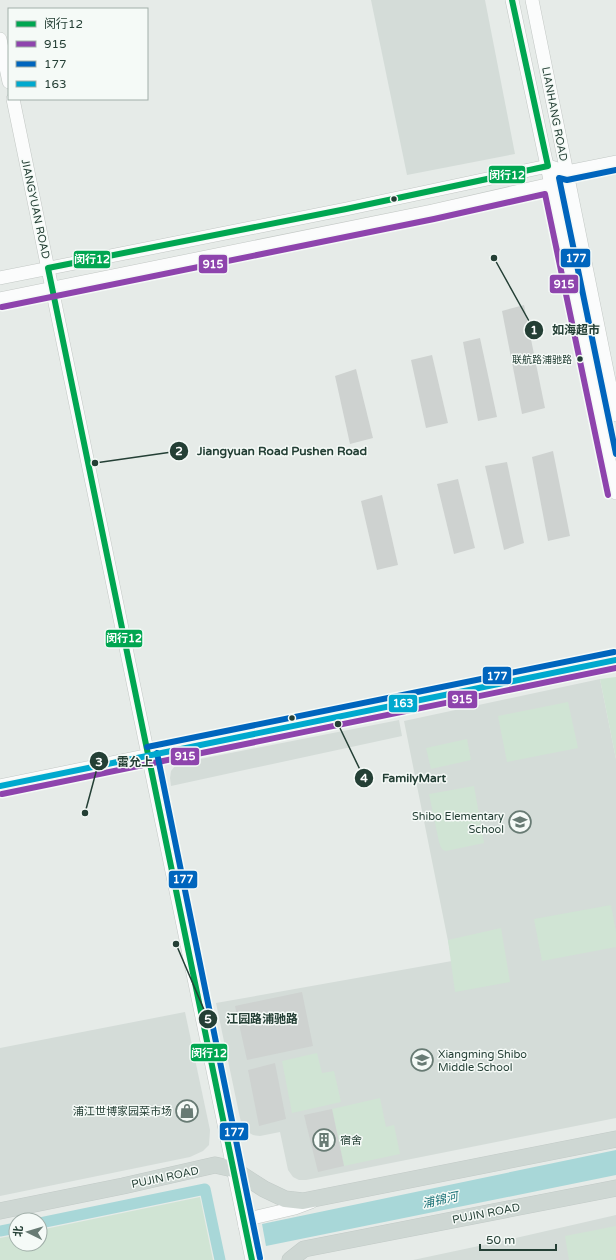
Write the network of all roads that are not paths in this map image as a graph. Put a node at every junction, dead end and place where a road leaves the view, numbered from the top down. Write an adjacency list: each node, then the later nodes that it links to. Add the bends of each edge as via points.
1 (512, 0): 7 (street, LIANHANG ROAD)
2 (532, 0): 8 (street, LIANHANG ROAD)
3 (0, 39): 4 (street)
4 (8, 77)
5 (13, 100): 10 (street, JIANGYUAN ROAD)
6 (616, 162): 8 (street)
7 (548, 166): 8 (street); 9 (street, LIANHANG ROAD); 10 (street)
8 (566, 172): 9 (street); 14 (street, LIANHANG ROAD)
9 (551, 184): 12 (street, via 432,211); 15 (street, LIANHANG ROAD)
10 (48, 268): 11 (street); 12 (street, JIANGYUAN ROAD)
11 (0, 278)
12 (52, 288): 13 (street); 17 (street, JIANGYUAN ROAD)
13 (0, 299)
14 (616, 416)
15 (616, 494)
16 (616, 660): 17 (street)
17 (149, 755): 18 (street); 20 (street, JIANGYUAN ROAD)
18 (0, 786)
19 (616, 1140): 22 (main road, PUJIN ROAD)
20 (233, 1169): 22 (main road, PUJIN ROAD, via 285,1199 303,1201); 23 (main road, PUJIN ROAD, via 215,1166); 24 (street, JIANGYUAN ROAD)
21 (616, 1188): 26 (main road, PUJIN ROAD, via 304,1249)
22 (322, 1198): 24 (street, PUJIN ROAD, via 295,1208 246,1220)
23 (0, 1211)
24 (245, 1226): 25 (street, JIANGYUAN ROAD)
25 (252, 1260)
26 (290, 1260)

